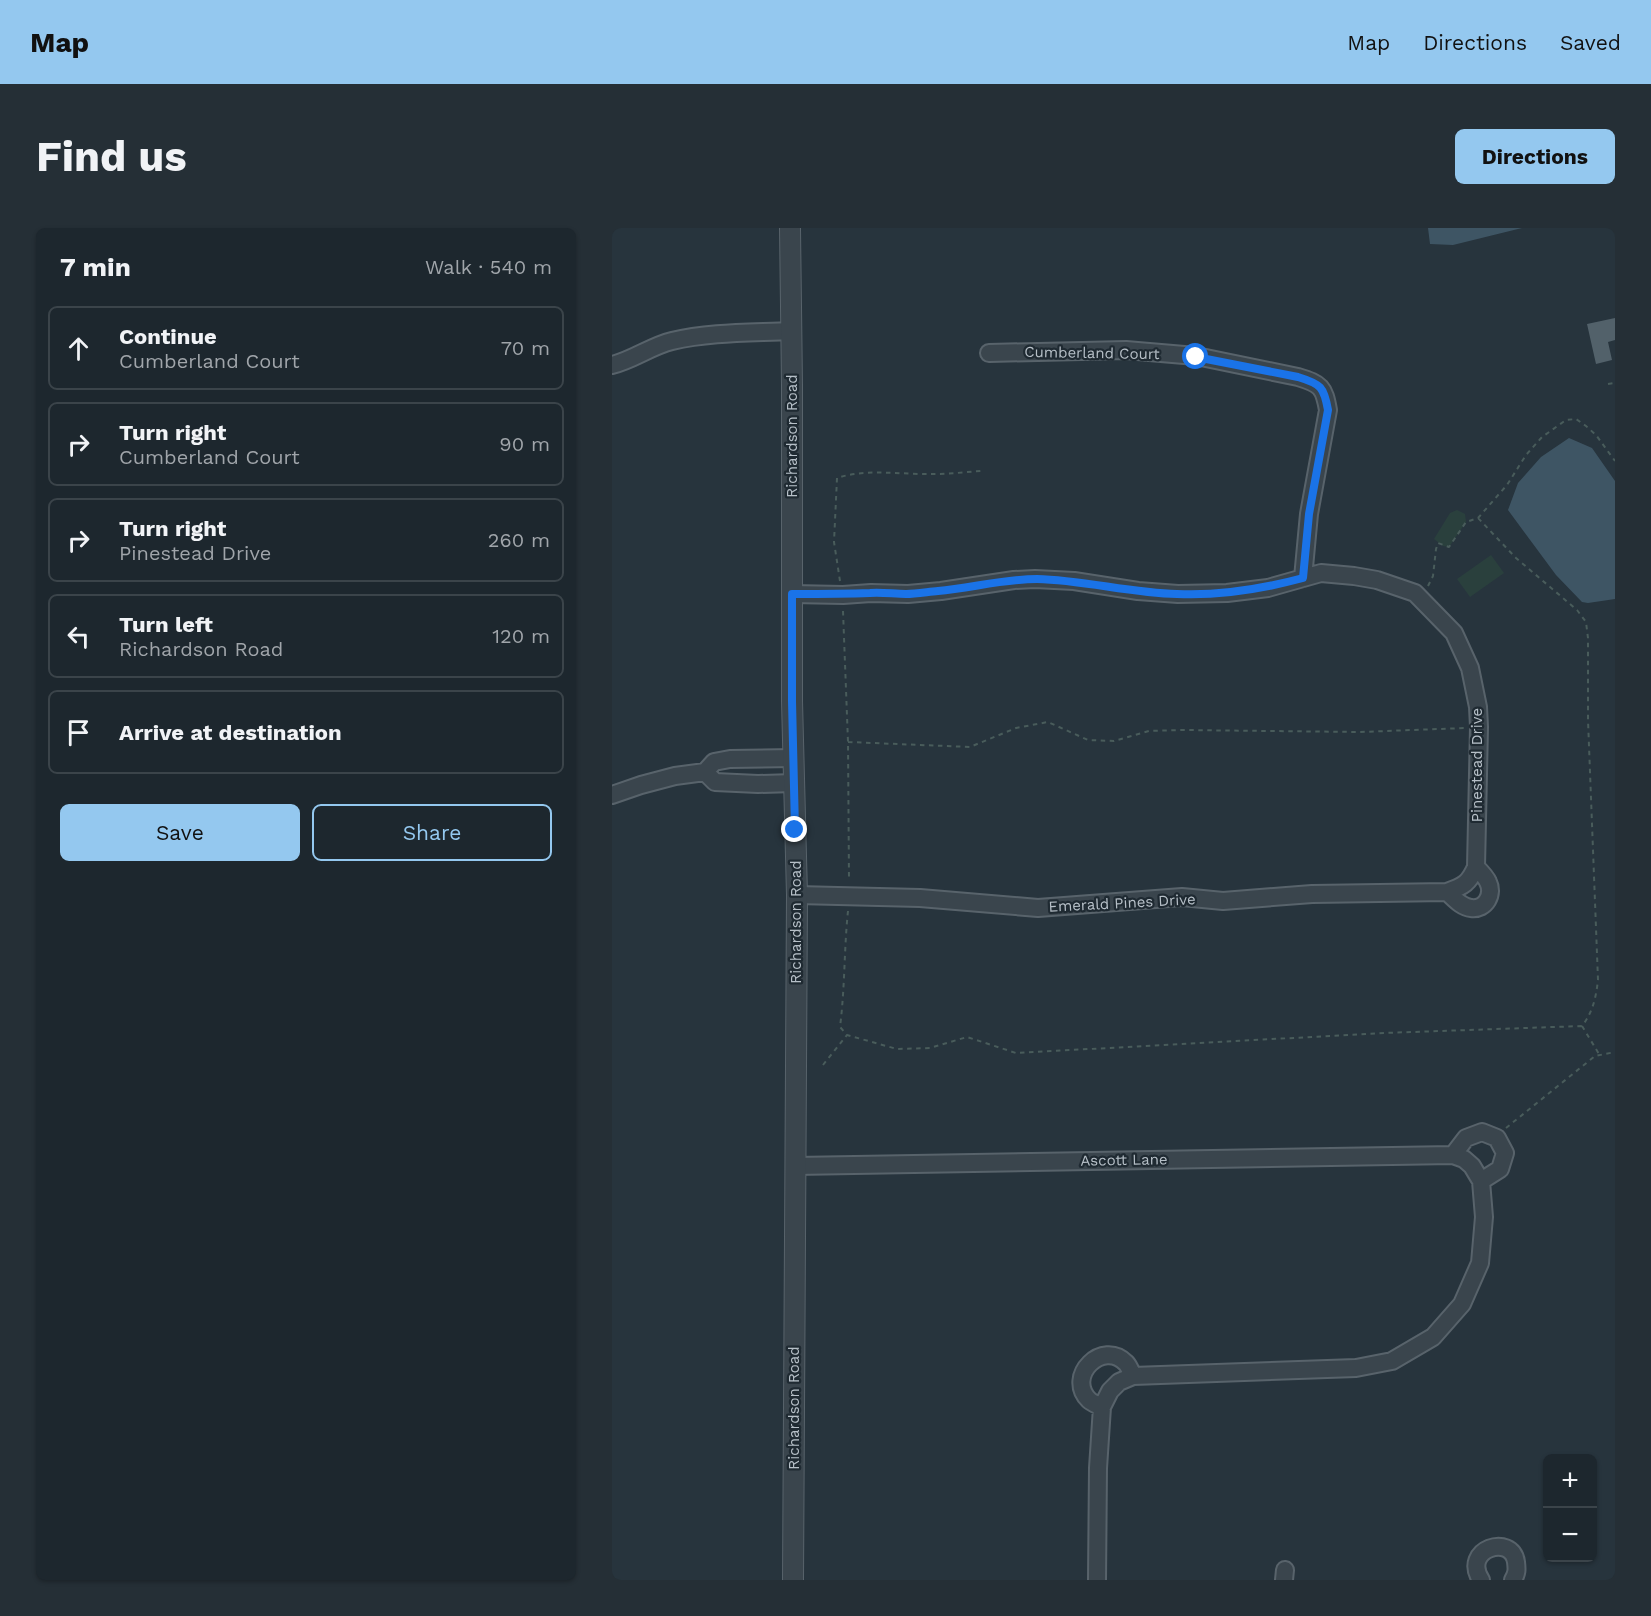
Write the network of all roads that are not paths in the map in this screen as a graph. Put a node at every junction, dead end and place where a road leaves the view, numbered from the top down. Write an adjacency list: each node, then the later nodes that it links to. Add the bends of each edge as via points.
1 (790, 228): 2 (street, Richardson Road)
2 (791, 331): 4 (street, via 675,340); 6 (street, Richardson Road)
3 (989, 353): 5 (street, Cumberland Court, via 1126,350 1184,355 1298,377 1319,386 1325,393 1328,410 1309,514)
4 (612, 365)
5 (1303, 578): 6 (street, Pinestead Drive, via 1268,588 1227,593 1178,594 1035,579 908,594); 11 (street, Pinestead Drive, via 1321,573 1354,576 1405,589 1415,593 1454,633 1470,668 1478,707)
6 (792, 594): 7 (street, Richardson Road)
7 (794, 758): 8 (street, via 730,759 714,762); 9 (street, Richardson Road)
8 (705, 772): 9 (street, via 715,782); 10 (street, via 675,776)
9 (794, 783): 13 (street, Richardson Road)
10 (612, 795)
11 (1473, 874): 12 (street, Emerald Pines Drive, via 1461,887); 12 (street, via 1488,881 1491,891 1481,907 1465,906)
12 (1447, 892): 13 (street, Emerald Pines Drive, via 1312,894 1223,901 1182,897 1038,908 920,898)
13 (797, 895): 15 (street, Richardson Road)
14 (1453, 1155): 15 (street, Ascott Lane); 16 (street, via 1472,1166); 16 (street, via 1466,1138 1482,1132 1496,1137 1505,1153 1500,1169)
15 (795, 1166): 19 (street, Richardson Road)
16 (1481, 1181): 17 (street, via 1484,1217 1480,1263 1462,1304 1433,1338 1392,1361 1356,1368)
17 (1133, 1376): 18 (street, via 1119,1382); 18 (street, via 1127,1363 1115,1356 1101,1356 1089,1362 1082,1374 1082,1389 1089,1400)
18 (1102, 1407): 20 (street)
19 (793, 1580)
20 (1097, 1580)
21 (1481, 1580): 22 (street, via 1478,1558 1493,1546 1509,1549 1515,1556 1518,1572)
22 (1513, 1580)

